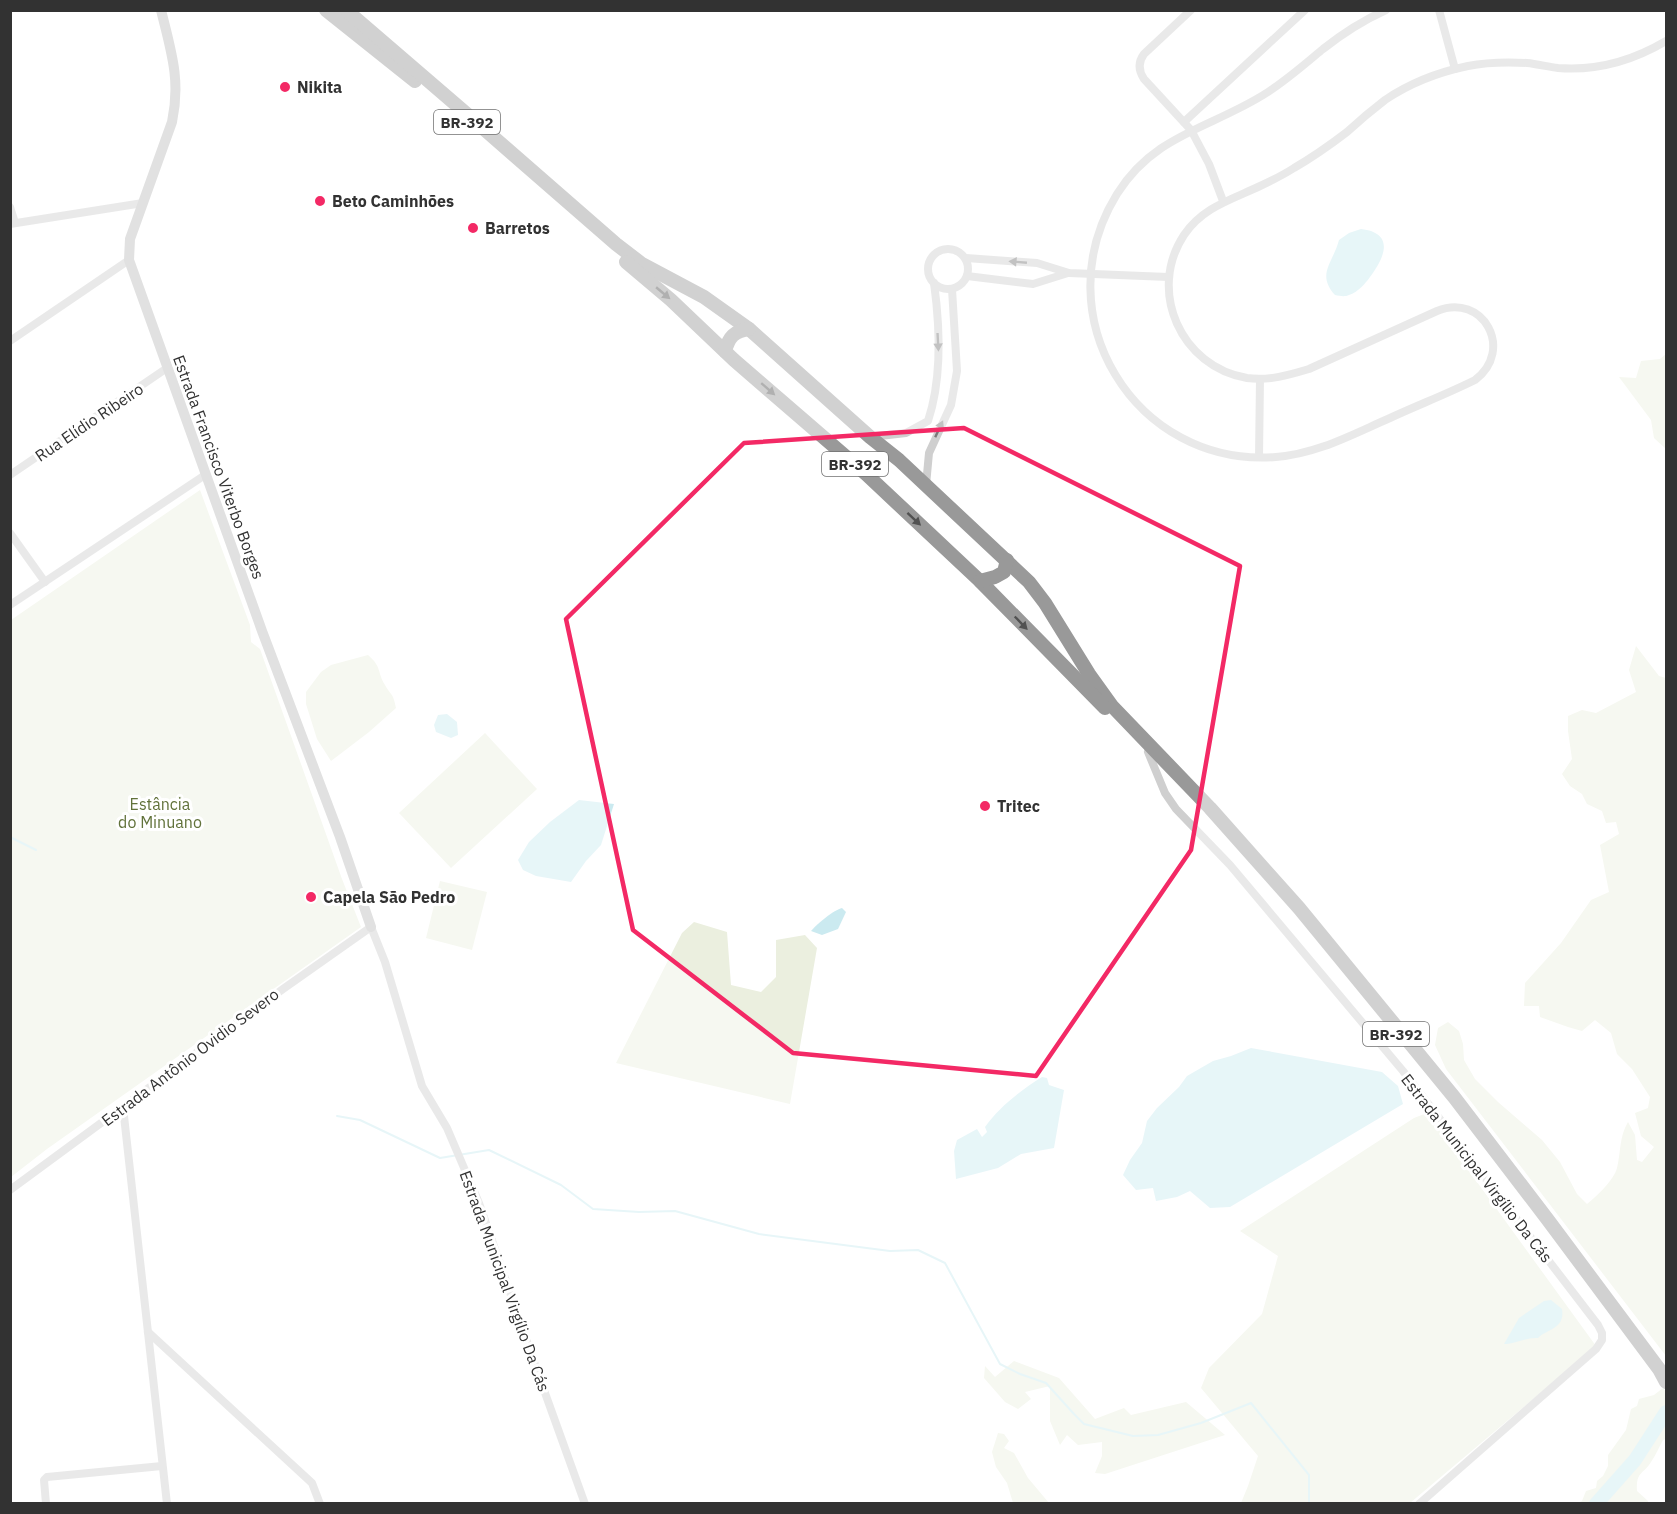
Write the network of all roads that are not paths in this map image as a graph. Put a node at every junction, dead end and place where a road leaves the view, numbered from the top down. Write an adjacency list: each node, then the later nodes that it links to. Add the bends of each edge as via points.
1 (161, 10): 13 (street, Estrada Francisco Viterbo Borges, via 175,69 176,103)
2 (326, 10): 26 (highway, BR-392, one-way to 26, via 463,119)
3 (346, 10): 24 (highway, BR-392 / BR-392, via 616,244 642,264 704,297)
4 (1191, 10): 10 (street, via 1144,54 1139,66 1144,79)
5 (1305, 10): 10 (street)
6 (1386, 10): 11 (street, via 1341,36 1254,101)
7 (1439, 10): 9 (street)
8 (1666, 41): 9 (street, via 1636,56 1600,66 1498,63)
9 (1455, 69): 12 (street, via 1398,92 1310,158 1277,178)
10 (1184, 122): 11 (street)
11 (1191, 130): 12 (street); 19 (street, via 1157,150 1118,193 1100,228)
12 (1224, 201): 21 (street, via 1190,227 1178,245)
13 (143, 203): 15 (street); 17 (street, Estrada Francisco Viterbo Borges, via 130,239)
14 (10, 207): 15 (street)
15 (13, 224)
16 (966, 258): 18 (street, one-way to 16, via 1037,263); 20 (street); 22 (street, via 954,249 944,248 935,253 928,265)
17 (129, 260): 25 (street); 27 (street, Estrada Francisco Viterbo Borges)
18 (1069, 273): 19 (street); 20 (street, via 1033,284)
19 (1091, 274): 21 (street); 30 (street, via 1091,305 1100,343 1116,378 1140,407 1186,440 1221,453)
20 (967, 276): 23 (street)
21 (1168, 277): 28 (street, via 1174,317 1196,352 1230,373)
22 (934, 284): 23 (street); 29 (street, one-way to 29, via 939,363 928,421 906,433)
23 (952, 289): 33 (street, one-way to 23, via 929,453 951,405 957,370)
24 (749, 328): 26 (highway, via 734,334); 29 (highway, BR-392)
25 (10, 341)
26 (724, 351): 37 (highway, BR-392, one-way to 37, via 866,474)
27 (167, 368): 31 (street, Rua Elídio Ribeiro); 32 (street, Estrada Francisco Viterbo Borges)
28 (1260, 379): 30 (street); 30 (street, via 1310,369 1449,307 1469,310 1480,317 1493,339 1488,366 1468,383 1332,444 1296,454)
29 (870, 437): 33 (highway, BR-392)
30 (1259, 457)
31 (10, 475)
32 (205, 475): 36 (street); 40 (street, Estrada Francisco Viterbo Borges)
33 (926, 485): 35 (highway, BR-392)
34 (10, 533): 36 (street)
35 (1007, 560): 37 (highway, via 1004,572); 44 (highway, BR-392, via 1045,603 1112,706 1299,908 1454,1097)
36 (45, 582): 38 (street)
37 (980, 582): 39 (highway, BR-392, one-way to 39)
38 (10, 605)
39 (1148, 752): 44 (highway, BR-392, via 1249,858 1402,1041); 50 (street, Estrada Municipal Virgílio Da Cás, via 1176,809 1230,865 1403,1071 1602,1333 1596,1348)
40 (371, 927): 41 (street, Estrada Antônio Ovidio Severo); 49 (street, Estrada Municipal Virgílio Da Cás, via 422,1086 447,1128 479,1203)
41 (123, 1107): 42 (street, Estrada Antônio Ovidio Severo); 43 (street)
42 (10, 1190)
43 (148, 1332): 45 (street); 48 (street, via 312,1483)
44 (1664, 1379)
45 (162, 1466): 46 (street, via 47,1477); 47 (street)
46 (46, 1503)
47 (166, 1503)
48 (320, 1503)
49 (585, 1503)
50 (1419, 1503)

